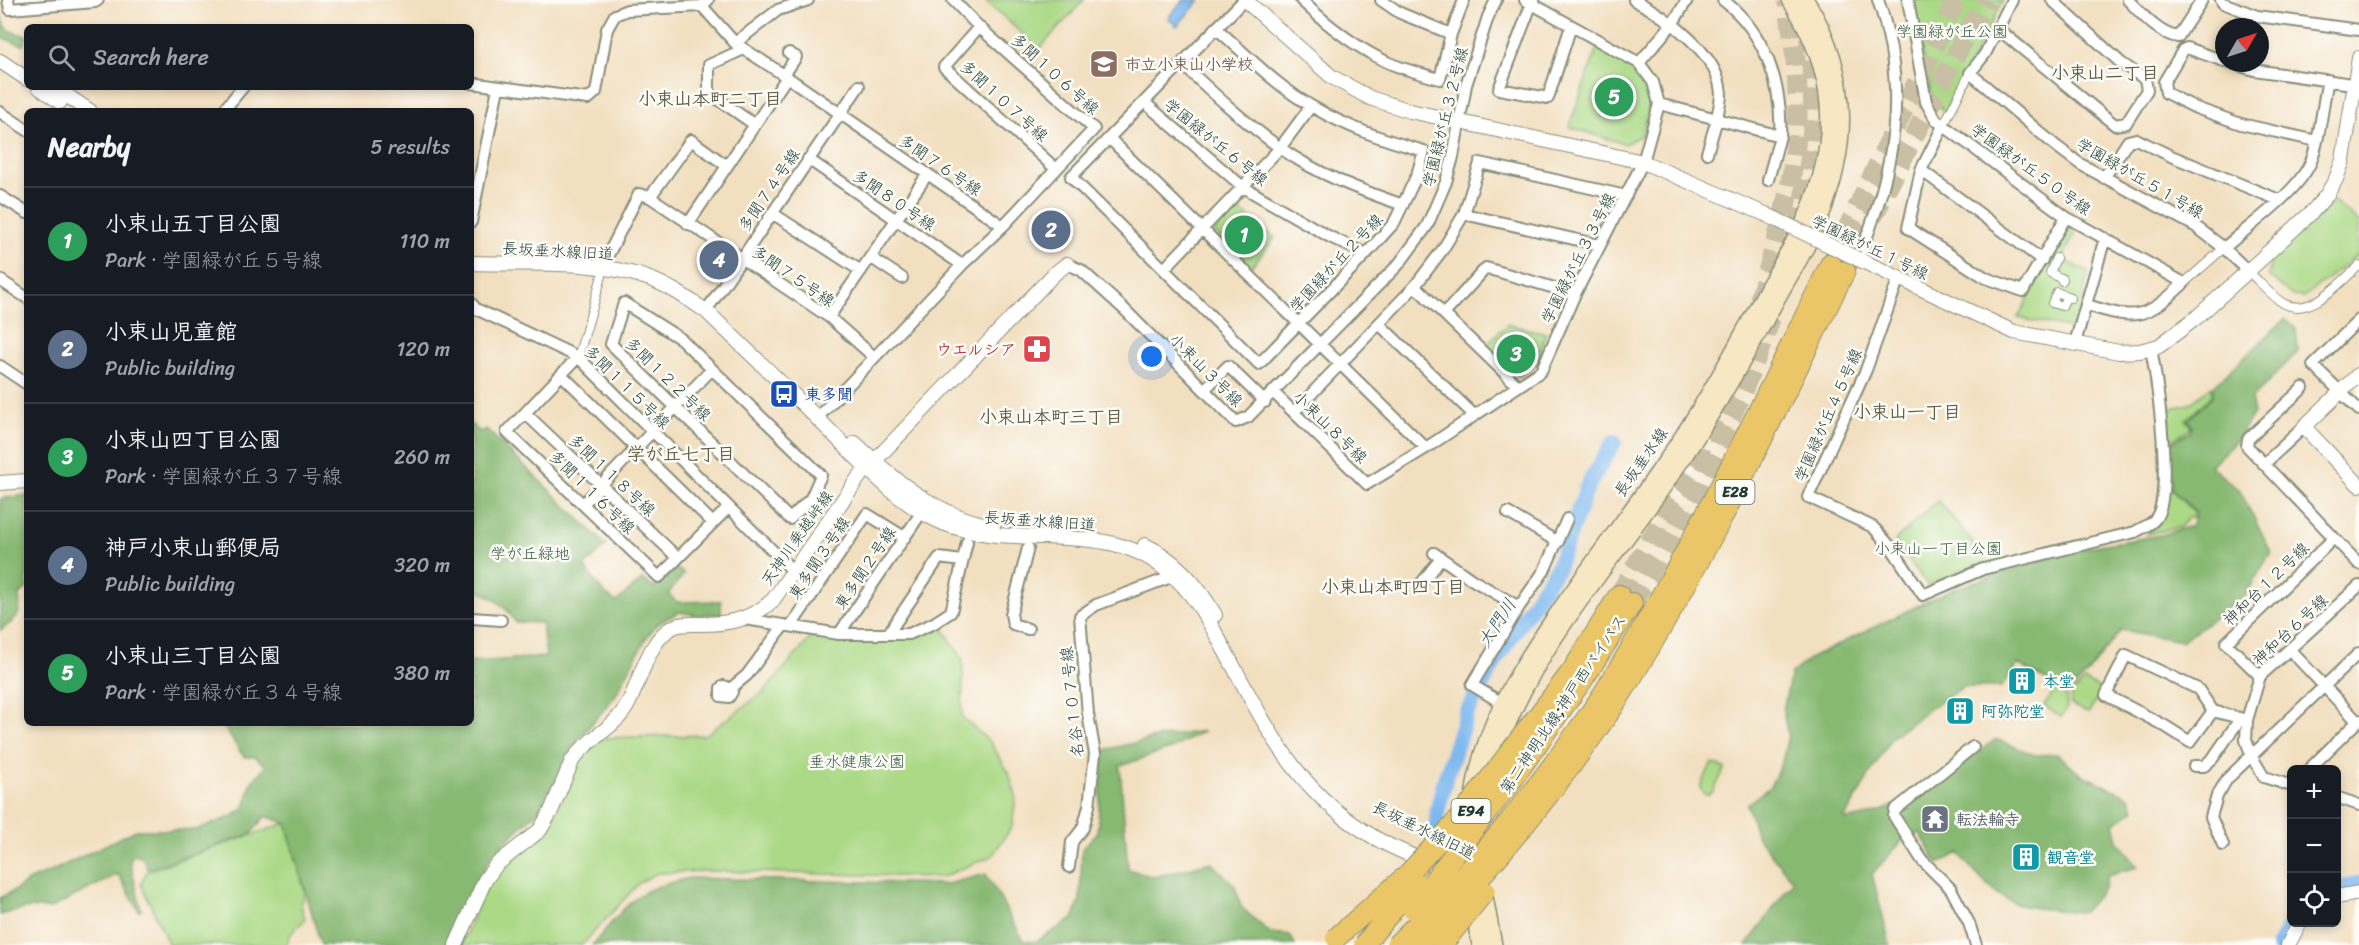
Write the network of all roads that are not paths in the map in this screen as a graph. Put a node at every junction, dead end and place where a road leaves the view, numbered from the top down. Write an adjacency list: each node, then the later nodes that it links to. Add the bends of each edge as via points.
1 (8, 0): 23 (street, via 10,9)
2 (98, 0): 23 (street)
3 (808, 0): 32 (street, via 778,10)
4 (953, 0): 27 (street, 多聞１０６号線)
5 (1244, 0): 28 (street); 62 (street, 学園緑が丘１号線, via 1332,77 1370,98)
6 (1301, 0): 31 (street, via 1353,43 1389,63 1440,79)
7 (1381, 0): 31 (street, via 1400,13)
8 (1464, 0): 31 (street)
9 (1496, 0): 62 (street, 学園緑が丘３２号線, via 1466,85)
10 (1634, 0): 25 (street)
11 (1687, 0): 25 (street)
12 (1723, 0): 66 (street, via 1747,24 1772,68 1780,102)
13 (1790, 0): 194 (main road, 長坂垂水線, via 1816,45 1829,107 1824,165 1806,217 1723,372 1656,476 1530,653)
14 (1806, 0): 208 (main road, 長坂垂水線, via 1828,41 1841,94 1841,147 1829,195 1734,379 1516,702 1498,748)
15 (1878, 0): 105 (street, via 1894,65 1894,131 1874,222)
16 (1908, 0): 63 (street, 学園緑が丘５０号線, via 1926,102 1936,120)
17 (2012, 0): 29 (street)
18 (2052, 0): 29 (street, via 2121,63 2145,79 2147,90 2126,123 2115,125)
19 (2128, 0): 20 (street, via 2148,20 2170,36 2178,37)
20 (2202, 0)
21 (2221, 0): 30 (street, via 2257,16)
22 (1530, 1): 26 (street); 26 (street, via 1499,89 1548,98)
23 (56, 3)
24 (705, 3): 32 (street, 多聞７６号線); 49 (street, via 627,10 615,15 607,29 596,92 588,99)
25 (1673, 22): 38 (street); 61 (street, via 1694,43 1716,77 1721,95)
26 (1571, 26): 38 (street)
27 (979, 27): 74 (street, 多聞１０７号線, via 944,67); 74 (street, 多聞１０６号線, via 1094,129)
28 (1216, 28): 39 (street); 55 (street, 学園緑が丘２号線)
29 (1997, 28): 42 (street, via 1985,54)
30 (2359, 30)
31 (1451, 34)
32 (740, 46): 43 (street, 多聞７６号線); 64 (street, via 709,65 709,93)
33 (0, 51): 40 (street)
34 (789, 53): 43 (street, via 796,57)
35 (2215, 58): 68 (street, via 2183,50 2164,82 2166,93 2241,124)
36 (2359, 58): 47 (street, 学園緑が丘１号線)
37 (0, 61): 44 (street)
38 (1639, 63): 54 (street, via 1653,82)
39 (1182, 64): 53 (street); 69 (street)
40 (24, 67)
41 (2269, 72): 45 (street)
42 (1970, 73): 63 (street); 77 (street, 学園緑が丘５１号線, via 2056,146)
43 (786, 76): 60 (street, 多聞７６号線); 64 (street)
44 (24, 77)
45 (2328, 80): 47 (street); 68 (street)
46 (474, 83): 49 (street)
47 (2357, 85): 111 (street, 学園緑が丘１号線, via 2336,179 2312,212)
48 (859, 86): 60 (street, 多聞７４号線)
49 (498, 88): 85 (street)
50 (44, 90): 56 (street)
51 (58, 90): 57 (street)
52 (241, 90): 58 (street)
53 (1144, 102): 67 (street); 79 (street, 学園緑が丘６号線)
54 (1659, 104): 61 (street); 72 (street, 学園緑が丘３３号線)
55 (1311, 106): 69 (street); 84 (street, 学園緑が丘２号線, via 1383,140 1424,151)
56 (70, 108)
57 (86, 108)
58 (226, 108)
59 (0, 112): 65 (street)
60 (839, 114): 71 (street, 多聞７４号線); 76 (street, 多聞７６号線)
61 (1717, 119): 66 (street); 70 (street)
62 (1460, 123): 72 (street, 学園緑が丘１号線); 129 (street, 学園緑が丘３２号線, via 1439,200 1416,243)
63 (1944, 124): 75 (street); 89 (street, 学園緑が丘５０号線)
64 (755, 125): 73 (street)
65 (24, 128)
66 (1780, 136): 78 (street)
67 (1108, 138): 93 (street); 109 (street, 学園緑が丘２号線, via 1071,177)
68 (2317, 141): 83 (street, via 2303,177)
69 (1280, 148): 79 (street); 84 (street, via 1355,189)
70 (1707, 153)
71 (808, 159): 87 (street, 多聞７４号線); 90 (street, 多聞８０号線)
72 (1642, 162): 81 (street, 学園緑が丘３３号線); 105 (street, 学園緑が丘１号線, bridge, via 1765,214)
73 (727, 166): 82 (street, via 691,140); 91 (street)
74 (1056, 169): 92 (street, 多聞１０６号線)
75 (1921, 170): 102 (street); 102 (street, via 1908,228 1986,278 2023,291)
76 (927, 175): 90 (street); 92 (street, 多聞７６号線)
77 (2104, 178): 83 (street, via 2128,141 2136,139); 96 (street, 学園緑が丘５１号線, via 2195,226)
78 (1768, 180)
79 (1243, 187): 93 (street); 97 (street, 学園緑が丘６号線)
80 (0, 196): 86 (street)
81 (1626, 196): 88 (street, via 1480,163); 95 (street, 学園緑が丘３３号線)
82 (650, 197): 91 (street, 多聞７５号線); 108 (street, via 639,194)
83 (2279, 200): 96 (street)
84 (1403, 205): 97 (street, 学園緑が丘２号線, via 1394,223)
85 (474, 207)
86 (24, 211)
87 (772, 213): 101 (street, 多聞７４号線); 110 (street)
88 (1464, 214): 95 (street); 116 (street)
89 (2066, 217): 94 (street, 学園緑が丘５０号線); 102 (street)
90 (896, 220): 99 (street); 106 (street, 多聞８０号線)
91 (688, 224): 101 (street, 多聞７５号線)
92 (1003, 226): 106 (street)
93 (1201, 230): 109 (street); 126 (street)
94 (2105, 238): 115 (street, 学園緑が丘５０号線); 120 (street)
95 (1600, 245): 118 (street, 学園緑が丘３３号線)
96 (2224, 248): 111 (street, 学園緑が丘５１号線); 115 (street)
97 (1366, 254): 126 (street, 学園緑が丘２号線)
98 (474, 256): 108 (street, 長坂垂水線旧道)
99 (870, 257): 110 (street); 112 (street)
100 (2056, 258): 117 (street, via 2049,272 2063,279)
101 (740, 259): 122 (street, 多聞７４号線); 124 (street, 多聞７５号線)
102 (2042, 260)
103 (474, 263): 108 (street, 長坂垂水線旧道)
104 (1067, 264): 141 (street, 小束山３号線, via 1081,270 1116,302); 155 (street, 天神川乗越峠線)
105 (1844, 264): 114 (street, 学園緑が丘１号線); 199 (highway, E28, bridge, via 1606,703)
106 (963, 265): 132 (street)
107 (2359, 266): 111 (street, via 2329,292 2296,309 2282,303)
108 (603, 268): 122 (street, 長坂垂水線旧道, via 650,279); 131 (street)
109 (1164, 269): 126 (street, 学園緑が丘２号線, via 1259,364)
110 (861, 271): 124 (street)
111 (2248, 271): 130 (street, 学園緑が丘１号線, via 2171,339)
112 (902, 278)
113 (0, 280): 119 (street)
114 (1898, 280): 128 (street, 学園緑が丘１号線, via 2014,332); 130 (street, 学園緑が丘４５号線, via 1866,370 1808,497 1873,527 1923,595 1983,569 2136,532 2156,519 2163,503 2162,445)
115 (2184, 283): 120 (street, via 2165,302 2146,313 2128,316)
116 (1415, 286): 123 (street); 127 (street)
117 (2059, 288): 117 (street, via 2069,297 2062,307 2050,302)
118 (1575, 294): 123 (street, via 1486,268); 139 (street, 学園緑が丘３３号線, via 1541,371)
119 (24, 296)
120 (2086, 305): 128 (street)
121 (474, 307): 131 (street, 多聞１１５号線)
122 (709, 308): 149 (street, 長坂垂水線旧道)
123 (1445, 313): 139 (street)
124 (829, 317): 132 (street, 多聞７５号線)
125 (2359, 320): 142 (street, via 2313,365)
126 (1299, 324): 129 (street)
127 (1379, 324): 133 (street); 150 (street)
128 (2075, 343): 130 (street, 学園緑が丘１号線, via 2119,352)
129 (1321, 345): 133 (street); 143 (street, 小束山３号線)
130 (2151, 349)
131 (578, 357): 137 (street, 多聞１１６号線); 152 (street, 多聞１１５号線)
132 (874, 357): 149 (street)
133 (1340, 365): 147 (street); 154 (street)
134 (712, 369): 145 (street); 145 (street, 多聞１２２号線, via 681,339 624,303 611,344); 145 (street, 多聞１２２号線, via 821,475 804,506 790,519)
135 (2, 371): 138 (street)
136 (2359, 374): 142 (street)
137 (562, 375): 148 (street, 多聞１１６号線); 153 (street)
138 (24, 382)
139 (1518, 386): 150 (street, 学園緑が丘３３号線)
140 (2303, 388): 156 (street, via 2248,439 2247,446)
141 (1204, 390): 144 (street, 小束山３号線, via 1236,422); 144 (street, via 1228,366)
142 (2341, 392): 146 (street); 151 (street)
143 (1274, 393): 144 (street, 小束山３号線); 147 (street, 小束山８号線)
144 (1264, 402)
145 (675, 407): 152 (street)
146 (2359, 410)
147 (1294, 412): 154 (street, 小束山８号線, via 1367,484)
148 (525, 413): 159 (street, 多聞１１８号線); 161 (street, 多聞１１６号線, via 507,432)
149 (821, 415): 155 (street, 長坂垂水線旧道)
150 (1474, 415): 154 (street, 学園緑が丘３３号線)
151 (2304, 427): 156 (street); 160 (street)
152 (651, 432): 153 (street); 162 (street, 多聞１１５号線)
153 (636, 448): 159 (street); 166 (street)
154 (1426, 448)
155 (871, 464): 175 (street, 天神川乗越峠線); 176 (street, 長坂垂水線旧道, via 888,488 949,525 986,534 1115,544)
156 (2264, 464): 168 (street)
157 (24, 481): 158 (street)
158 (0, 483)
159 (601, 485): 161 (street); 172 (street, 多聞１１８号線)
160 (2359, 485)
161 (582, 504): 172 (street, 多聞１１６号線, via 659,578)
162 (728, 508): 166 (street, 多聞１１６号線); 175 (street, 多聞１１５号線)
163 (1508, 513): 170 (street)
164 (917, 519): 167 (street, 東多聞２号線)
165 (1567, 519): 170 (street)
166 (713, 523): 172 (street, 多聞１１６号線)
167 (904, 537): 184 (street, 東多聞３号線, via 867,513); 186 (street, 東多聞２号線)
168 (2334, 538): 174 (street); 191 (street, 神和台１２号線, via 2226,643)
169 (966, 542): 173 (street)
170 (1558, 542): 180 (street, via 1544,572)
171 (1028, 548): 185 (street, via 1011,614 1013,624)
172 (678, 558)
173 (962, 561): 187 (street, via 939,558); 187 (street, via 951,612 909,634)
174 (2359, 564)
175 (793, 571): 182 (street, 天神川乗越峠線, via 773,600)
176 (1179, 574): 207 (street, 名谷１０７号線, via 1096,605 1080,616 1095,754 1089,806 1083,828 1072,842); 208 (street, 長坂垂水線旧道, via 1275,742 1308,786 1378,839)
177 (1420, 585): 180 (street, via 1437,556)
178 (2359, 586): 188 (street, 神和台６号線)
179 (1625, 599): 190 (highway, 第二神明北線;神戸西バイパス / E94)
180 (1519, 607): 194 (street, via 1472,685)
181 (474, 618): 183 (street)
182 (745, 618): 184 (street); 213 (street, 天神川乗越峠線, via 678,625 662,636 625,710 572,761 540,830 496,865 485,880)
183 (501, 620)
184 (787, 626): 186 (street); 193 (street, via 747,675)
185 (1028, 629)
186 (839, 634): 187 (street)
187 (888, 634)
188 (2290, 650): 191 (street, 神和台６号線); 192 (street)
189 (2359, 653): 192 (street)
190 (1577, 675): 212 (highway, bridge, via 1438,842 1386,896); 214 (highway, 第二神明北線;神戸西バイパス / E94, bridge); 215 (highway, 第二神明北線;神戸西バイパス / E94, bridge, via 1510,783)
191 (2260, 676): 196 (street, 神和台６号線)
192 (2324, 686): 197 (street); 200 (street)
193 (730, 689)
194 (1502, 703): 208 (main road, 長坂垂水線, via 1485,744 1473,794)
195 (2213, 711): 195 (street, via 2190,742 2106,695 2126,655 2198,689); 196 (street)
196 (2244, 720): 200 (street, 神和台６号線); 202 (street, via 2213,758 2204,766)
197 (2358, 720): 201 (street)
198 (1974, 747): 223 (street, via 1895,810 1894,816 1922,860 1951,889)
199 (1573, 752): 215 (highway, bridge, via 1445,885); 217 (highway, E28, bridge); 219 (highway, E28, bridge, via 1502,854); 220 (highway, bridge, via 1489,886)
200 (2252, 757): 203 (street, 神和台６号線, via 2264,777); 206 (street, via 2227,779 2217,796 2211,817)
201 (2313, 765)
202 (2193, 766)
203 (2287, 785)
204 (2341, 798): 205 (street)
205 (2358, 803)
206 (2223, 845)
207 (1069, 867)
208 (1472, 875): 216 (highway); 218 (highway); 221 (main road, 長坂垂水線); 222 (main road, 長坂垂水線)
209 (2359, 893): 210 (street)
210 (2341, 896)
211 (2297, 927): 224 (street)
212 (1331, 942)
213 (456, 945)
214 (1364, 945)
215 (1381, 945)
216 (1388, 945)
217 (1396, 945)
218 (1413, 945)
219 (1419, 945)
220 (1442, 945)
221 (1480, 945)
222 (1494, 945)
223 (1976, 945)
224 (2288, 945)

